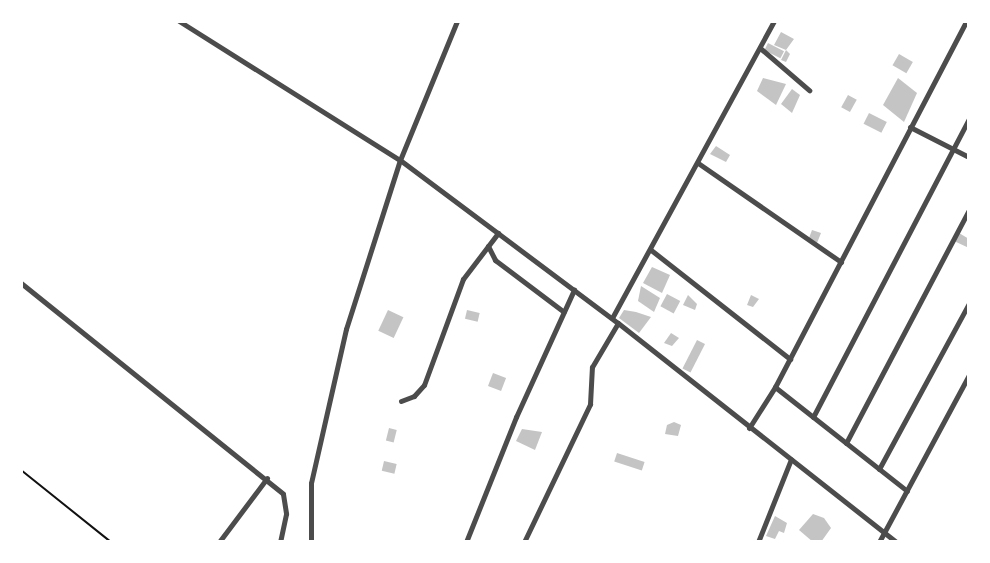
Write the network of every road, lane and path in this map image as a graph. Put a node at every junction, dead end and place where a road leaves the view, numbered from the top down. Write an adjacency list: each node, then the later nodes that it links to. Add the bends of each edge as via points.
1 (179, 21): 11 (street)
2 (457, 21): 11 (street)
3 (774, 21): 5 (street)
4 (966, 21): 8 (street)
5 (760, 48): 6 (street); 12 (street)
6 (809, 90)
7 (969, 118): 9 (street)
8 (910, 127): 9 (street); 17 (street)
9 (953, 149): 10 (street); 28 (street)
10 (969, 158)
11 (400, 160): 14 (street); 40 (street, via 346,329 311,483)
12 (698, 163): 16 (street); 17 (street)
13 (969, 210): 30 (street)
14 (498, 233): 15 (street); 19 (street)
15 (488, 246): 21 (street, via 495,260); 27 (street, via 463,279 424,385)
16 (650, 250): 22 (street); 24 (street)
17 (841, 262): 24 (street)
18 (21, 283): 34 (street)
19 (575, 290): 21 (street); 22 (street)
20 (969, 303): 32 (street)
21 (564, 312): 41 (street)
22 (612, 318): 23 (street)
23 (618, 323): 29 (street); 42 (street, via 592,367 590,404)
24 (790, 359): 26 (street)
25 (969, 375): 35 (street)
26 (775, 387): 28 (street); 29 (street)
27 (401, 401)
28 (813, 417): 30 (street)
29 (750, 428): 31 (street)
30 (846, 443): 32 (street)
31 (791, 459): 36 (street); 43 (street)
32 (879, 469): 35 (street)
33 (21, 470): 37 (path)
34 (267, 478): 38 (street); 39 (street, via 287,502)
35 (907, 491): 36 (street)
36 (884, 532): 44 (street); 45 (street)
37 (111, 542)
38 (219, 542)
39 (280, 542)
40 (311, 542)
41 (466, 542)
42 (524, 542)
43 (758, 542)
44 (879, 542)
45 (896, 542)

